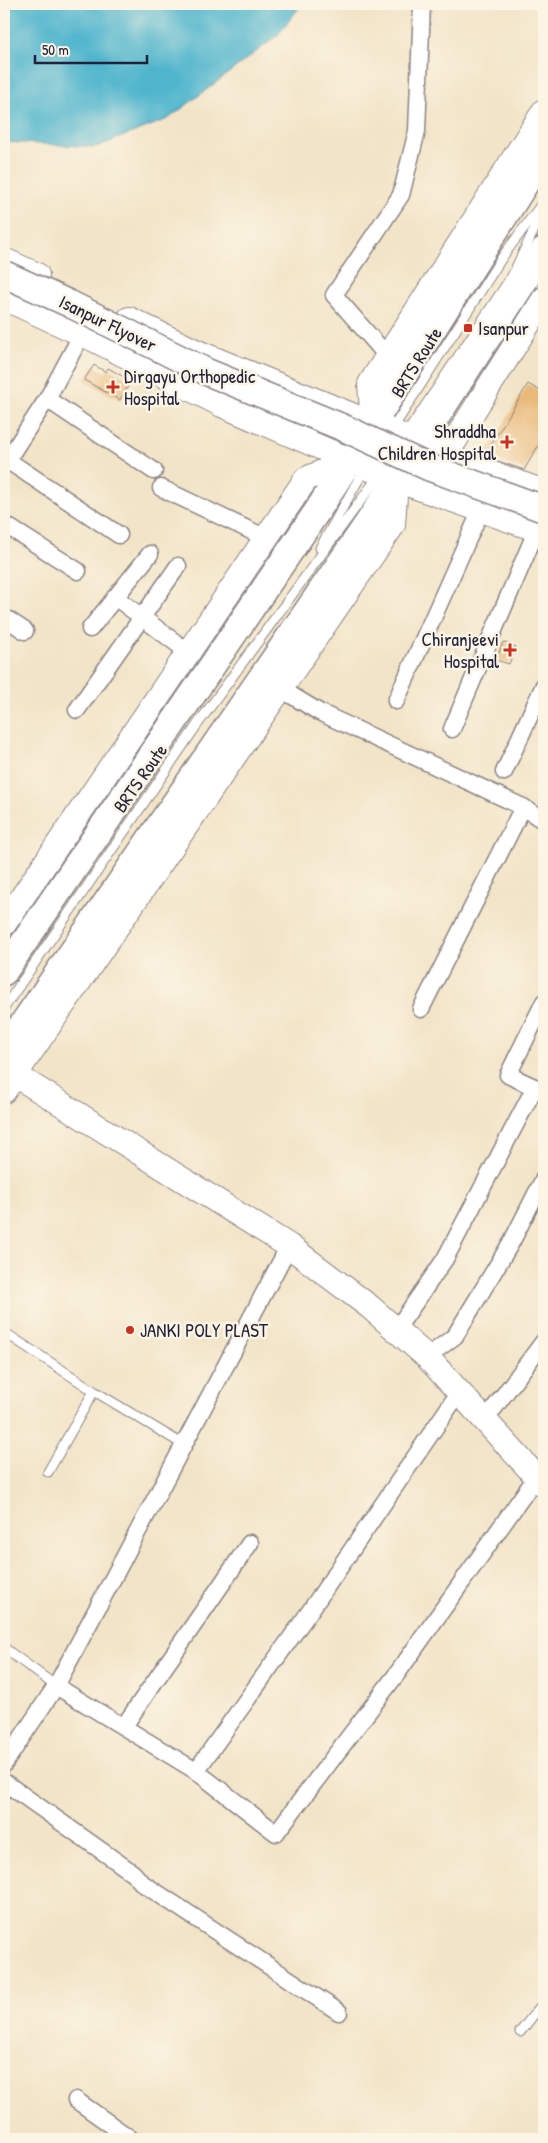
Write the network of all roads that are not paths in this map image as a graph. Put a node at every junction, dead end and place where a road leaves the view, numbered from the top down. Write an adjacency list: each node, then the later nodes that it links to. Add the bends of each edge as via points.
1 (422, 4): 13 (street, via 417,130 401,195 334,295)
2 (544, 111): 13 (street)
3 (544, 154): 17 (main road)
4 (544, 201): 17 (lane, BRTS Route, via 503,256)
5 (544, 209): 17 (lane, BRTS Route, via 512,276)
6 (544, 250): 17 (main road)
7 (4, 260): 16 (street, via 195,351)
8 (4, 274): 28 (main road, Isanpur Flyover, bridge, via 207,372 344,428)
9 (4, 284): 28 (main road, Isanpur Flyover, via 203,381)
10 (4, 298): 12 (street)
11 (544, 299): 19 (street)
12 (82, 334): 15 (street); 18 (street, via 222,405)
13 (388, 357): 14 (street)
14 (370, 384): 16 (street); 17 (street)
15 (47, 399): 20 (street); 22 (street)
16 (349, 414): 17 (street); 18 (street)
17 (397, 434): 19 (street); 21 (main road); 21 (main road)
18 (326, 449): 21 (street); 23 (street)
19 (445, 455): 25 (street); 26 (street)
20 (6, 463): 31 (street)
21 (377, 464): 23 (street); 25 (street); 30 (street); 36 (lane, BRTS Route); 36 (lane, BRTS Route); 52 (main road); 57 (main road)
22 (154, 471)
23 (306, 479): 32 (street)
24 (161, 488): 32 (street)
25 (424, 490): 27 (street); 30 (street)
26 (544, 492)
27 (481, 510): 28 (street); 45 (street)
28 (542, 522): 47 (street)
29 (4, 524): 35 (street)
30 (393, 525): 44 (street)
31 (119, 535)
32 (266, 538): 42 (street)
33 (150, 554): 37 (street)
34 (178, 566): 39 (street)
35 (78, 571)
36 (308, 571): 55 (lane, BRTS Route, via 192,733)
37 (115, 597): 39 (street); 40 (street)
38 (4, 617): 41 (street)
39 (140, 618): 42 (street); 46 (street)
40 (90, 629)
41 (25, 631)
42 (188, 652): 51 (street)
43 (544, 685): 48 (street)
44 (281, 689): 49 (street, via 319,712); 58 (street)
45 (396, 701)
46 (77, 710)
47 (452, 729)
48 (504, 772)
49 (523, 807): 50 (street); 56 (street)
50 (544, 818)
51 (8, 918): 52 (street)
52 (36, 925): 53 (main road)
53 (4, 972)
54 (544, 1002): 59 (street, via 508,1075)
55 (4, 1008)
56 (421, 1009)
57 (4, 1051)
58 (7, 1078): 61 (street)
59 (540, 1090): 62 (street, via 445,1259)
60 (544, 1178): 65 (street, via 512,1241 455,1336)
61 (289, 1246): 62 (street); 69 (street)
62 (396, 1330): 65 (street)
63 (4, 1332): 66 (lane)
64 (544, 1341): 68 (street)
65 (427, 1357): 67 (street)
66 (94, 1391): 69 (lane); 70 (lane)
67 (460, 1391): 68 (street); 77 (street)
68 (486, 1420): 71 (street)
69 (184, 1445): 74 (street)
70 (48, 1472)
71 (542, 1476): 77 (street, via 276,1833)
72 (250, 1543): 75 (street)
73 (4, 1648): 74 (lane)
74 (56, 1686): 75 (street); 76 (street)
75 (124, 1726): 77 (street)
76 (4, 1764)
77 (196, 1771)
78 (4, 1782): 80 (street, via 133,1873 142,1883)
79 (544, 2002): 81 (lane)
80 (339, 2012)
81 (520, 2032)
82 (76, 2100): 83 (street)
83 (131, 2139)

